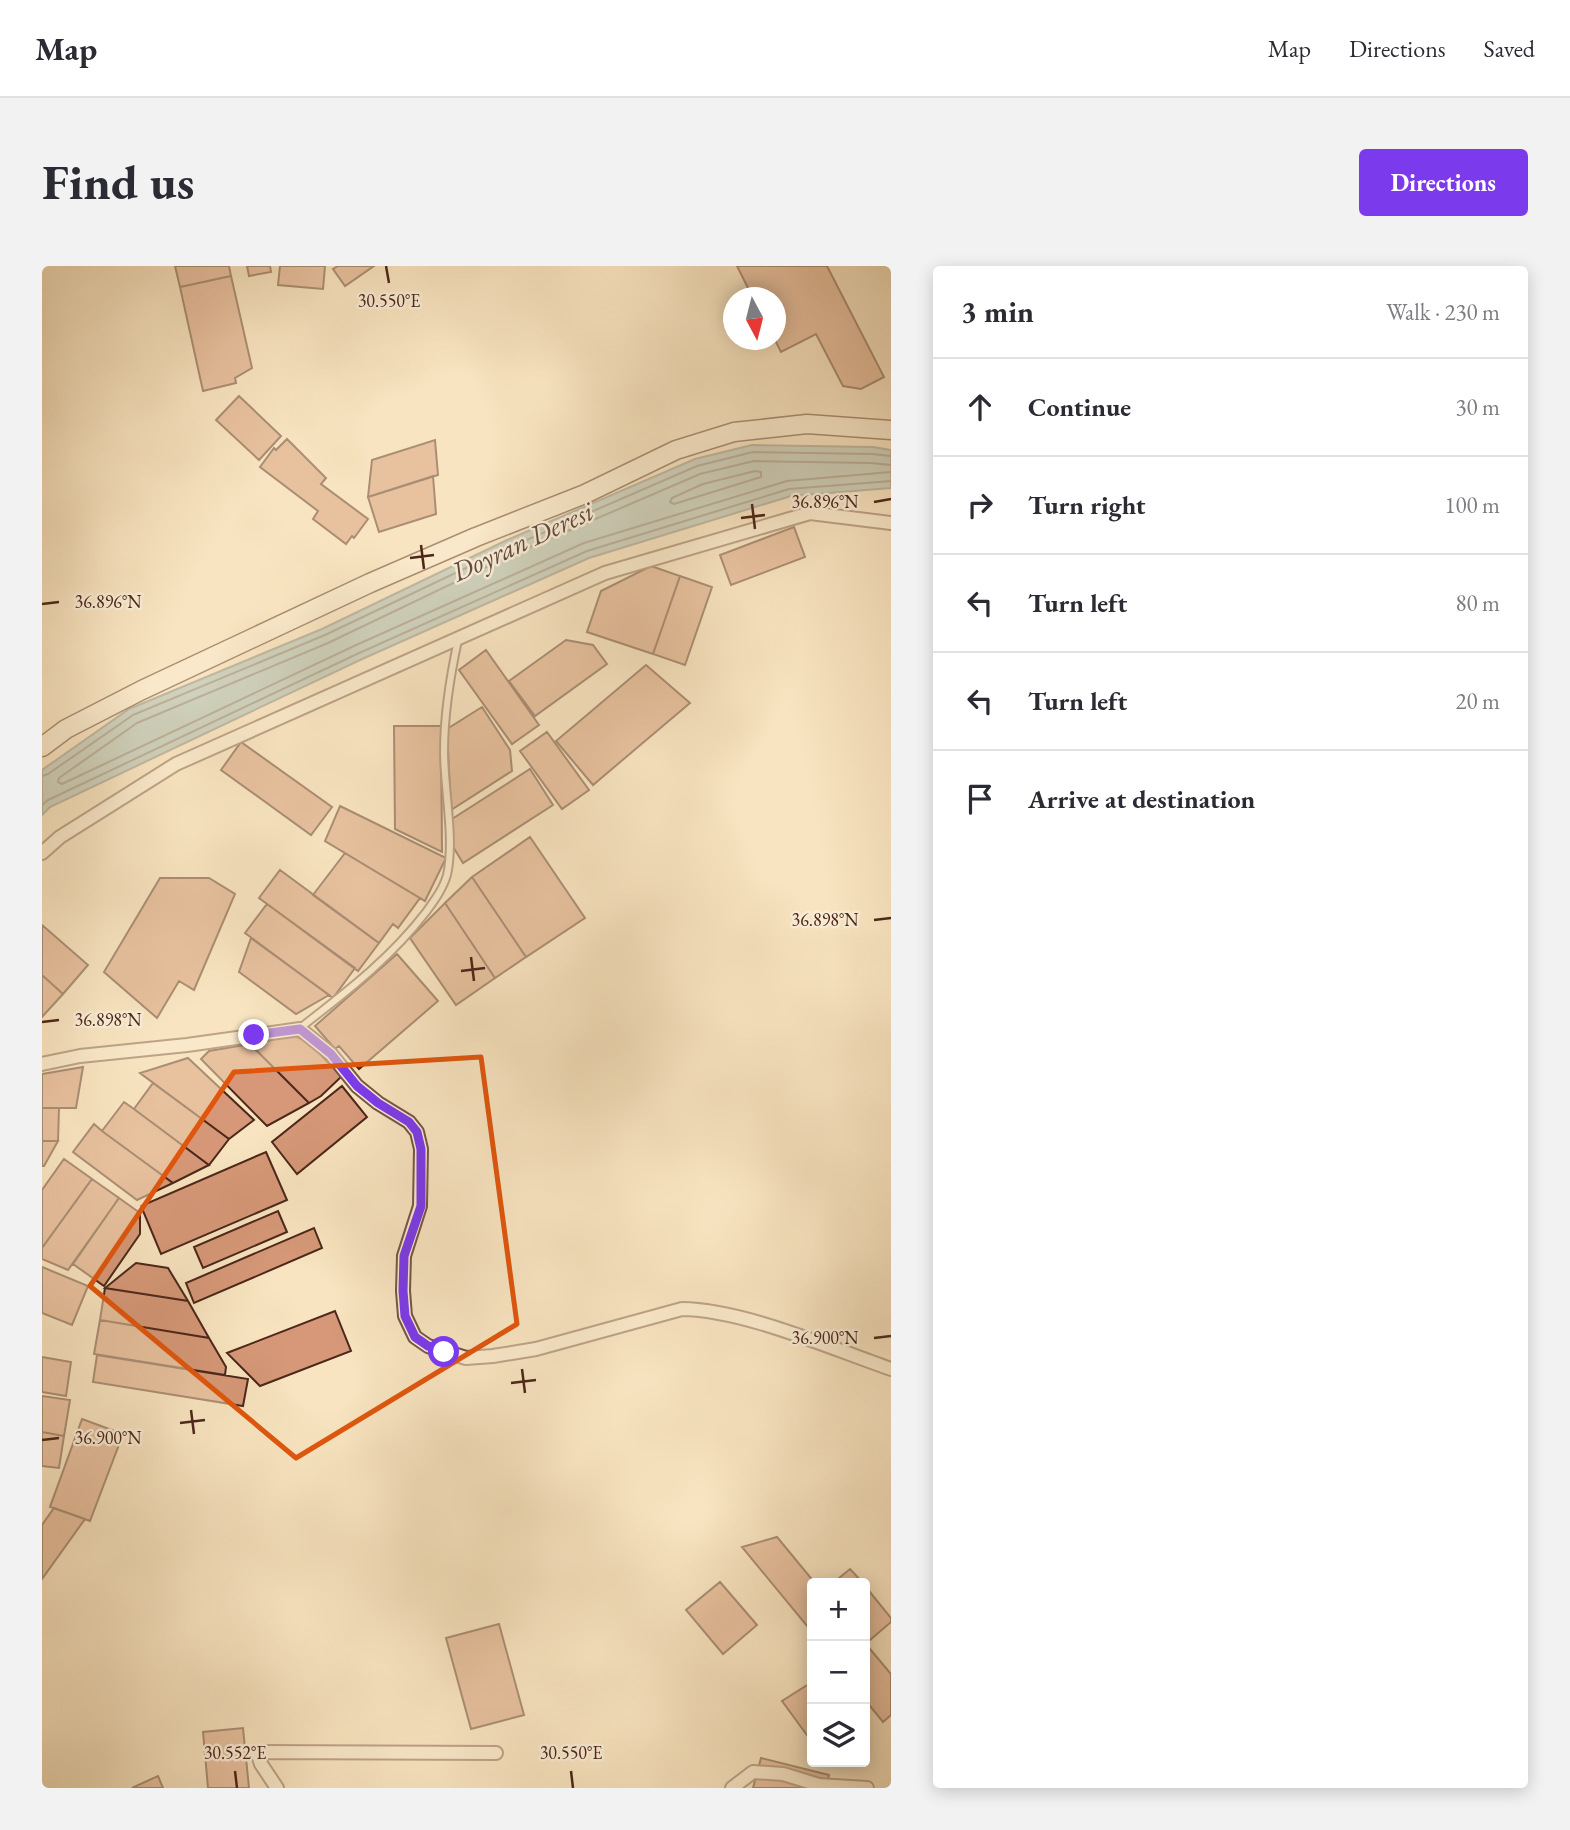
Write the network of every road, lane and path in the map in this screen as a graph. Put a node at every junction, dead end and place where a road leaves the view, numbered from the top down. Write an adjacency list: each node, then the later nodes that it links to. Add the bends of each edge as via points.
1 (891, 430): 4 (street, via 807,424 734,432 676,450 585,494 370,583 142,690 66,729)
2 (891, 523): 3 (street, via 810,513 606,573)
3 (459, 638): 5 (street, via 176,764 60,836); 6 (lane, via 447,687 444,750 449,844 447,875 439,895 370,974)
4 (42, 747)
5 (42, 853)
6 (300, 1029): 7 (street); 8 (street, via 331,1054 357,1086 417,1132 421,1206 404,1256 403,1291 405,1316 415,1337 428,1346 466,1358 493,1356 536,1349 682,1309 704,1310)
7 (42, 1064)
8 (891, 1369)
9 (496, 1753): 10 (street, via 257,1752)
10 (277, 1788)
11 (732, 1788): 12 (street, via 753,1772 783,1774 819,1785)
12 (867, 1788)

